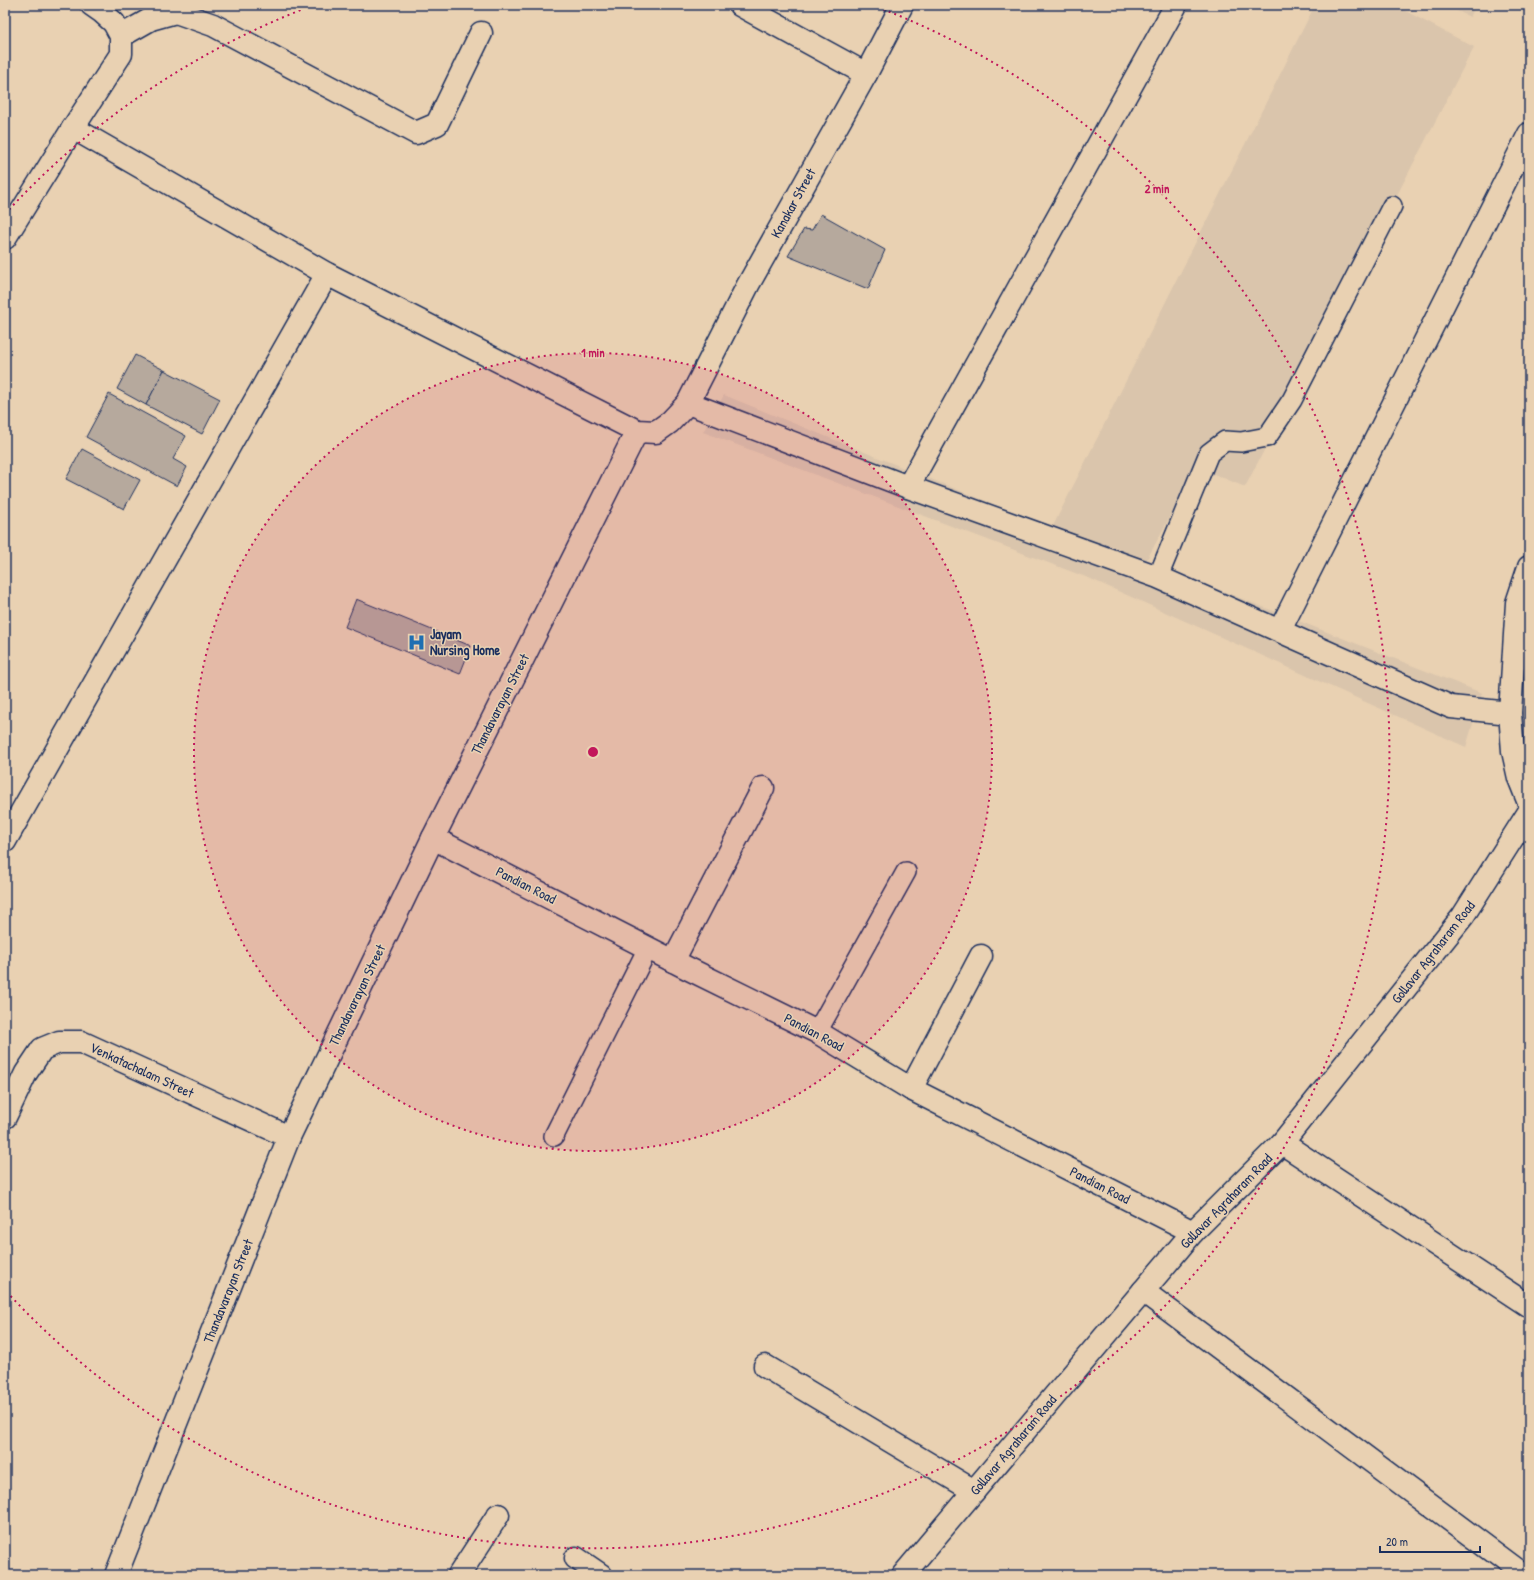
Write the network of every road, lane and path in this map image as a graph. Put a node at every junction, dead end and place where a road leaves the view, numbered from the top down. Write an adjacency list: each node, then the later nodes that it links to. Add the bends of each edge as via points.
1 (92, 5): 6 (street, via 114,23)
2 (740, 5): 7 (street)
3 (902, 5): 7 (street, Kanakar Street)
4 (1176, 5): 15 (street)
5 (480, 34): 6 (street, via 437,124 416,133 213,26 176,12 151,19)
6 (121, 36): 8 (street, via 121,54)
7 (866, 74): 13 (street, Kanakar Street, via 748,285)
8 (73, 128): 11 (street); 12 (street)
9 (1529, 134): 18 (street)
10 (1392, 206): 17 (lane, via 1292,400 1267,438 1241,442 1225,441 1209,453)
11 (5, 238)
12 (327, 274): 14 (street); 24 (street)
13 (688, 403): 14 (street, Kanakar Street, via 656,432); 15 (street)
14 (637, 432): 23 (street, Thandavarayan Street)
15 (908, 487): 17 (street)
16 (1529, 567): 19 (street, via 1517,603)
17 (1158, 577): 18 (street)
18 (1280, 630): 19 (street, via 1451,707)
19 (1510, 713): 21 (street, via 1513,751 1519,778)
20 (763, 788): 28 (street)
21 (1529, 803)
22 (1529, 812): 34 (street, Gollavar Agraharam Road, via 1463,916)
23 (433, 838): 26 (street, Pandian Road); 33 (street, Thandavarayan Street)
24 (5, 841)
25 (906, 872): 29 (lane)
26 (648, 948): 28 (street, Pandian Road); 32 (lane)
27 (981, 956): 30 (street)
28 (673, 961): 29 (street, Pandian Road)
29 (817, 1032): 30 (street, Pandian Road)
30 (911, 1089): 35 (street, Pandian Road)
31 (5, 1117): 33 (street, Venkatachalam Street, via 26,1073 42,1049 59,1042 81,1042)
32 (554, 1136)
33 (289, 1137): 42 (street, Thandavarayan Street)
34 (1282, 1143): 35 (street, Gollavar Agraharam Road); 37 (street)
35 (1193, 1232): 36 (street, Gollavar Agraharam Road)
36 (1143, 1291): 39 (street, Gollavar Agraharam Road); 46 (street)
37 (1529, 1306)
38 (765, 1366): 39 (street)
39 (974, 1491): 45 (street, Gollavar Agraharam Road)
40 (498, 1515): 43 (street)
41 (576, 1558): 44 (street)
42 (116, 1575)
43 (459, 1575)
44 (601, 1575)
45 (903, 1575)
46 (1524, 1575)

